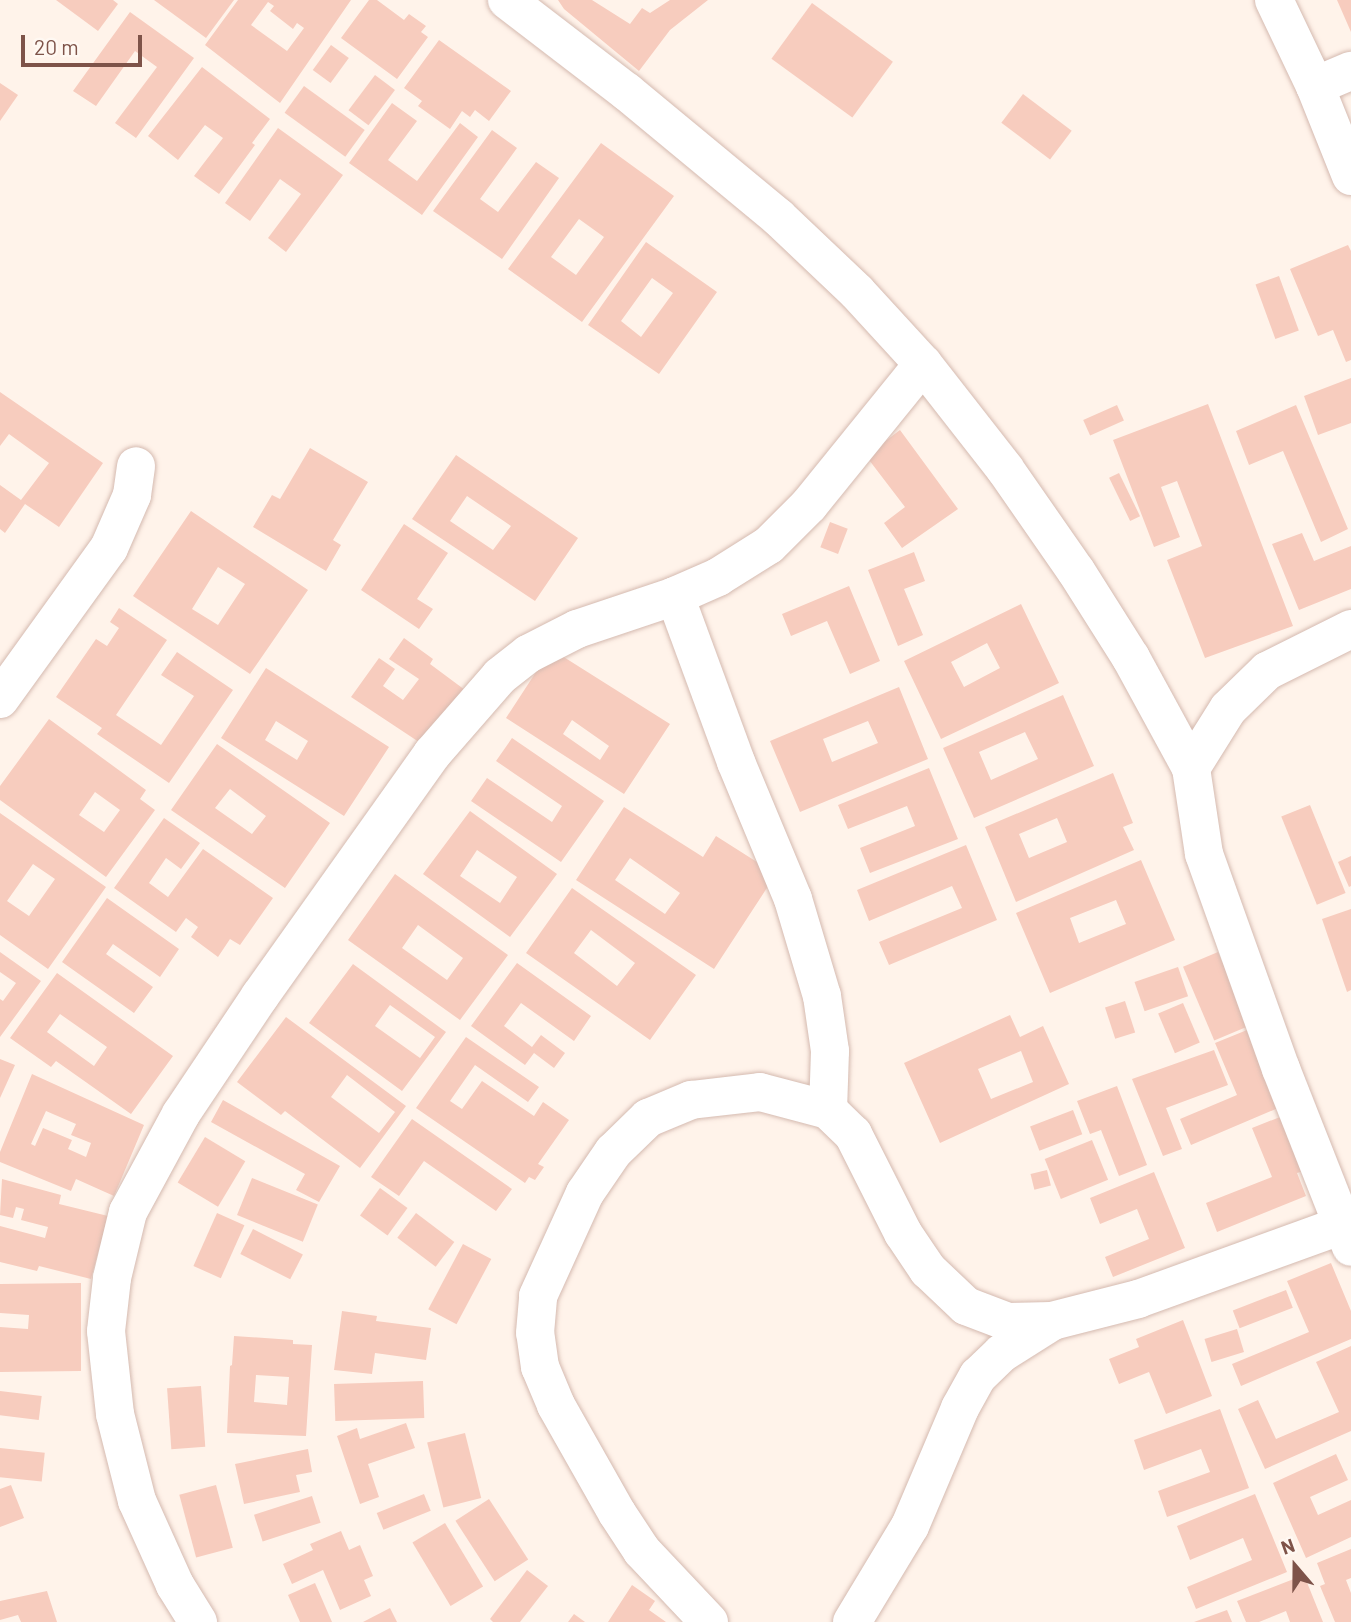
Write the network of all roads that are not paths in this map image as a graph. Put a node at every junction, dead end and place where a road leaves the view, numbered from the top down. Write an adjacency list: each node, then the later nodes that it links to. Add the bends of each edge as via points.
1 (507, 0): 6 (street, via 778,217 857,292)
2 (1274, 0): 4 (street)
3 (1351, 71): 4 (street)
4 (1315, 86): 5 (street)
5 (1351, 176)
6 (923, 364): 8 (street, via 809,505 769,545 718,577); 11 (street, via 1005,469 1076,572 1131,658)
7 (136, 466): 10 (street, via 132,495 108,548)
8 (675, 596): 12 (street, via 793,899 822,996 830,1051); 15 (street, via 577,629 528,654 463,716 260,996 181,1114 128,1212 106,1331 115,1414 137,1501 175,1585)
9 (1351, 629): 11 (street, via 1268,671 1228,709)
10 (0, 699)
11 (1191, 768): 13 (street, via 1204,854)
12 (828, 1111): 14 (street, via 853,1135 903,1233 928,1270 967,1306 1008,1322); 16 (street, via 760,1092 691,1100 648,1118 612,1152 585,1193 538,1296 535,1333 540,1367 556,1405 642,1551)
13 (1346, 1237): 14 (street)
14 (1052, 1321): 17 (street, via 1002,1353 978,1376 910,1526)
15 (198, 1622)
16 (709, 1622)
17 (852, 1622)

